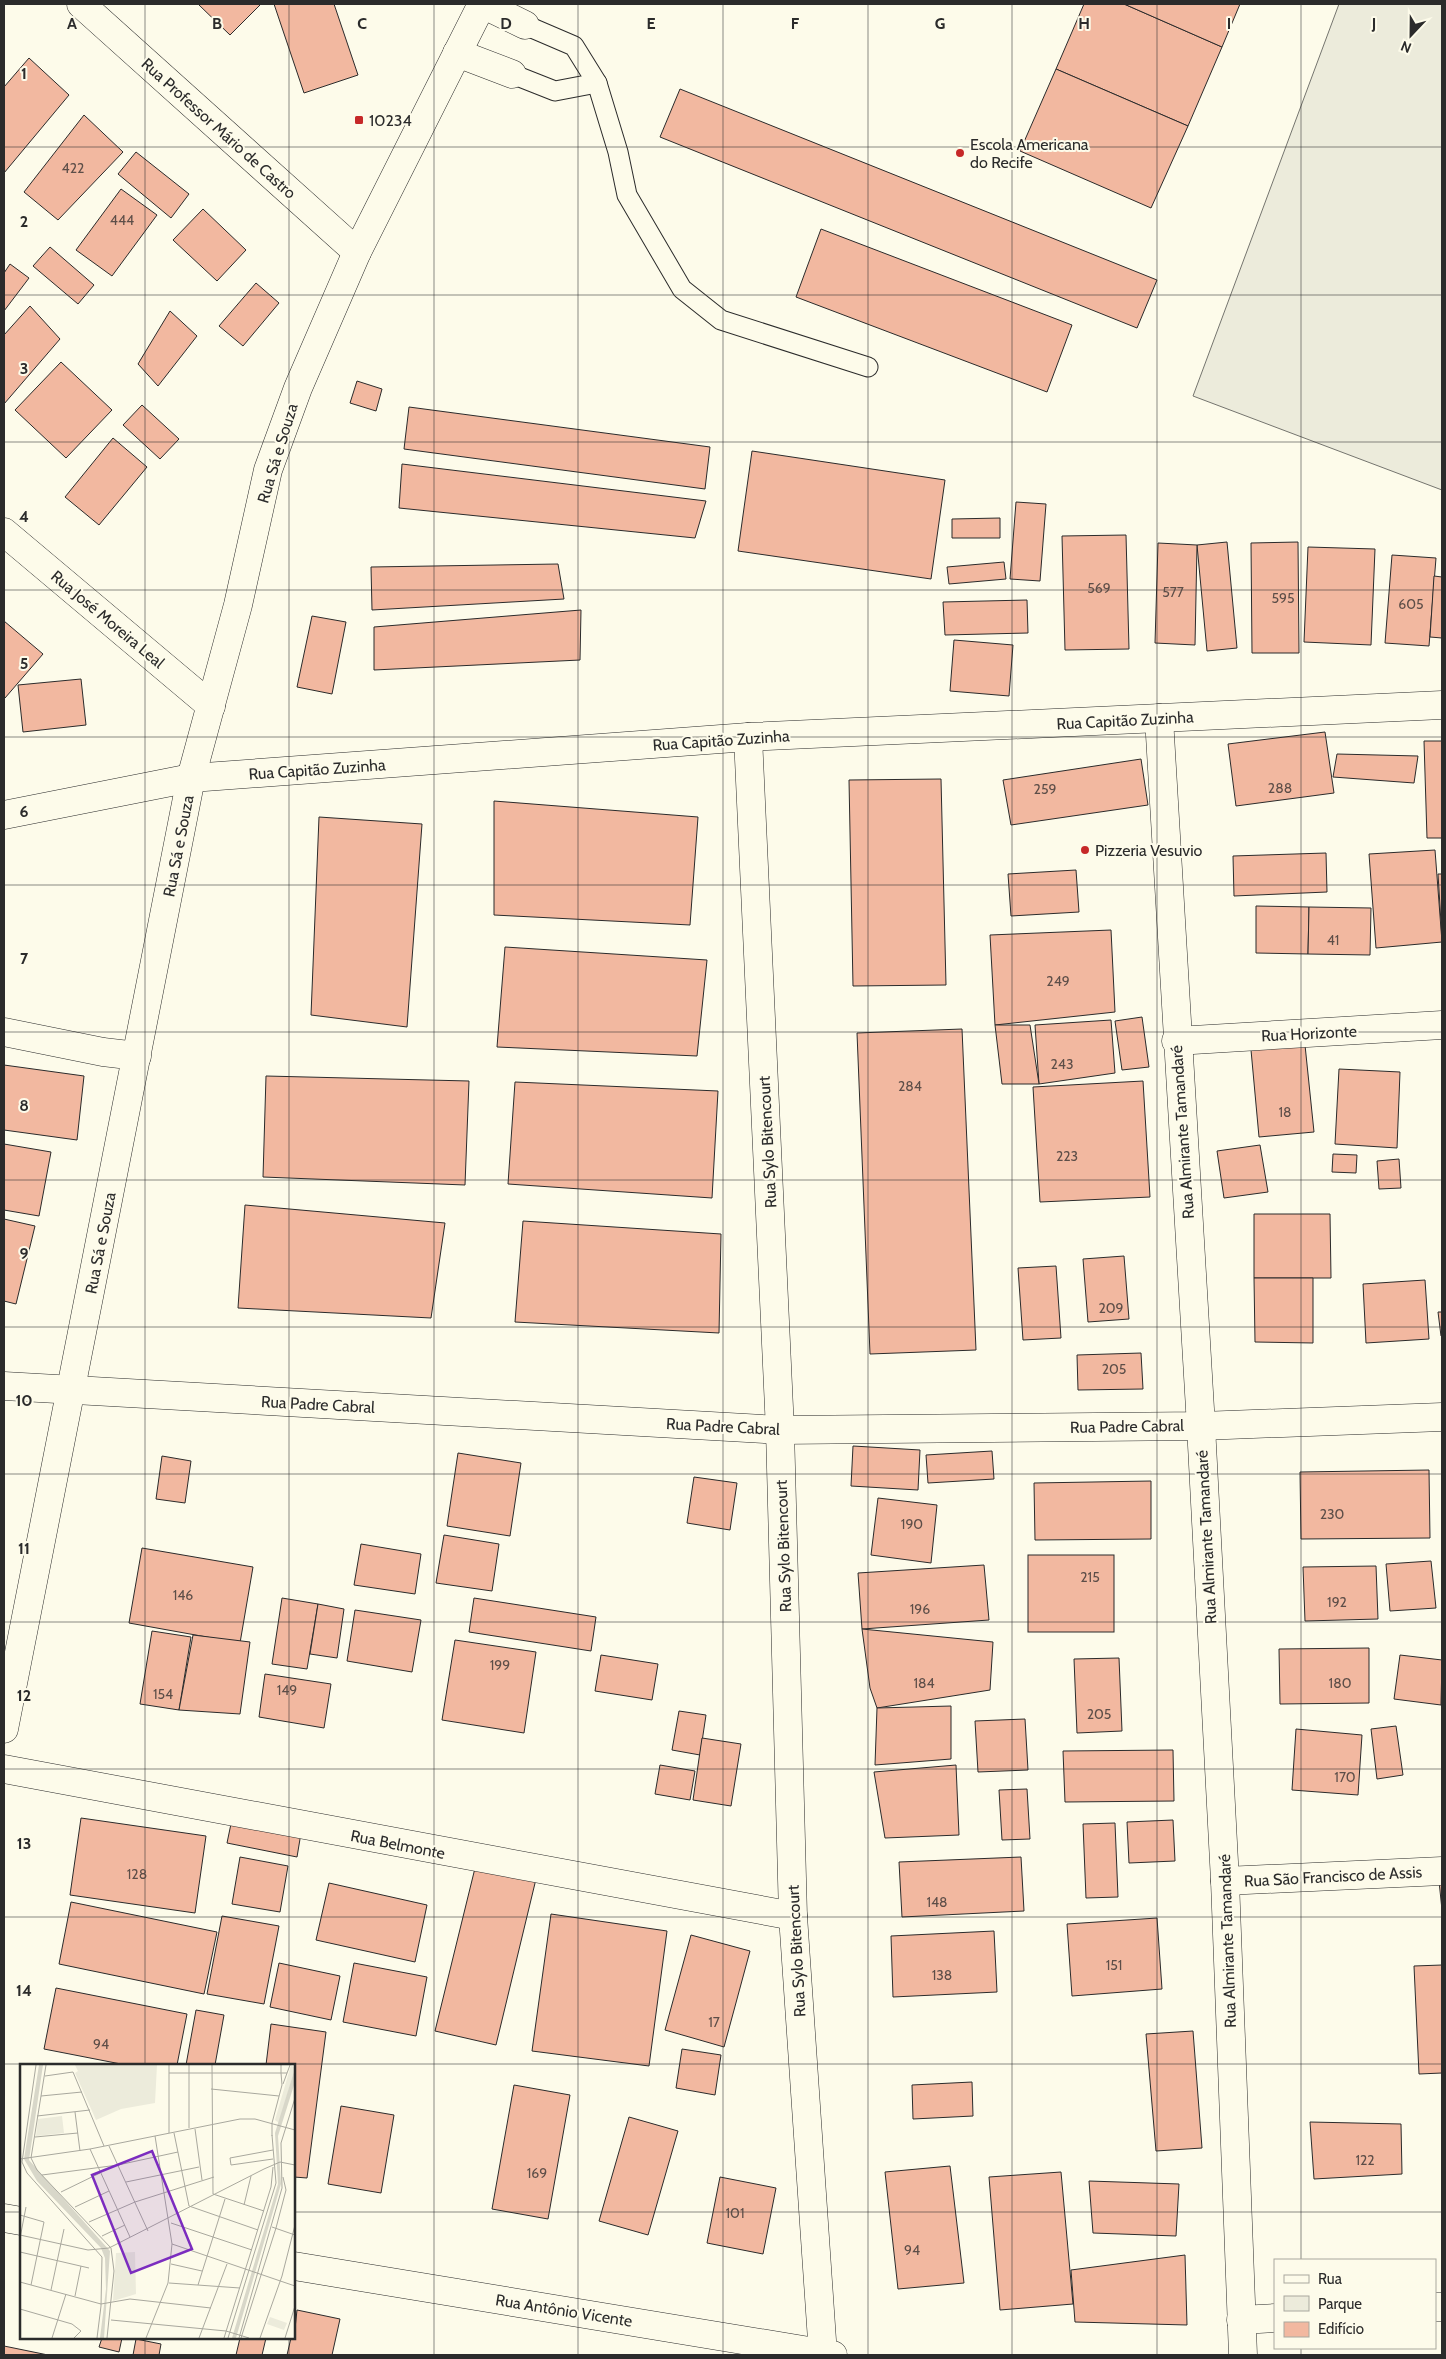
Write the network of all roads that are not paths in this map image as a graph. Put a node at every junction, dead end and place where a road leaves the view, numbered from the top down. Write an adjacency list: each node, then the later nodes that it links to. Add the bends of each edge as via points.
1 (81, 4): 7 (street, Rua Professor Mário de Castro)
2 (482, 4): 3 (street); 4 (street, Rua Sá e Souza)
3 (525, 25): 6 (lane, via 574,46)
4 (457, 53): 5 (street); 7 (street, Rua Sá e Souza)
5 (512, 74): 6 (lane, via 555,91)
6 (597, 84): 8 (lane, via 618,152 627,196 682,289 721,320)
7 (358, 252): 11 (street, Rua Sá e Souza, via 298,388 268,470 238,605)
8 (868, 367)
9 (4, 532): 11 (street, Rua José Moreira Leal)
10 (1442, 705): 12 (street, Rua Capitão Zuzinha)
11 (211, 706): 14 (street, Rua Sá e Souza)
12 (1159, 718): 13 (street, Rua Capitão Zuzinha); 18 (street, Rua Almirante Tamandaré)
13 (748, 737): 14 (street, Rua Capitão Zuzinha); 24 (street, Rua Sylo Bitencourt)
14 (191, 778): 15 (street, Rua Capitão Zuzinha); 19 (street, Rua Sá e Souza)
15 (4, 816)
16 (1442, 1025): 18 (street, Rua Horizonte)
17 (4, 1032): 19 (street)
18 (1176, 1041): 23 (street, Rua Almirante Tamandaré)
19 (137, 1056): 21 (street, Rua Sá e Souza)
20 (4, 1386): 21 (street, Rua Padre Cabral)
21 (70, 1390): 24 (street, Rua Padre Cabral); 25 (street, Rua Sá e Souza)
22 (1442, 1417): 23 (street, Rua Padre Cabral)
23 (1201, 1426): 24 (street, Rua Padre Cabral); 28 (street, Rua Almirante Tamandaré)
24 (780, 1430): 29 (street, Rua Sylo Bitencourt)
25 (4, 1729)
26 (4, 1769): 29 (street, Rua Belmonte)
27 (1442, 1871): 28 (street, Rua São Francisco de Assis)
28 (1224, 1882): 34 (street, Rua Almirante Tamandaré)
29 (793, 1916): 35 (street, Rua Sylo Bitencourt)
30 (4, 2218): 31 (street)
31 (20, 2221)
32 (295, 2266): 35 (street, Rua Antônio Vicente)
33 (1274, 2318): 34 (street)
34 (1241, 2320): 36 (street, Rua Almirante Tamandaré)
35 (827, 2354)
36 (1243, 2355)

